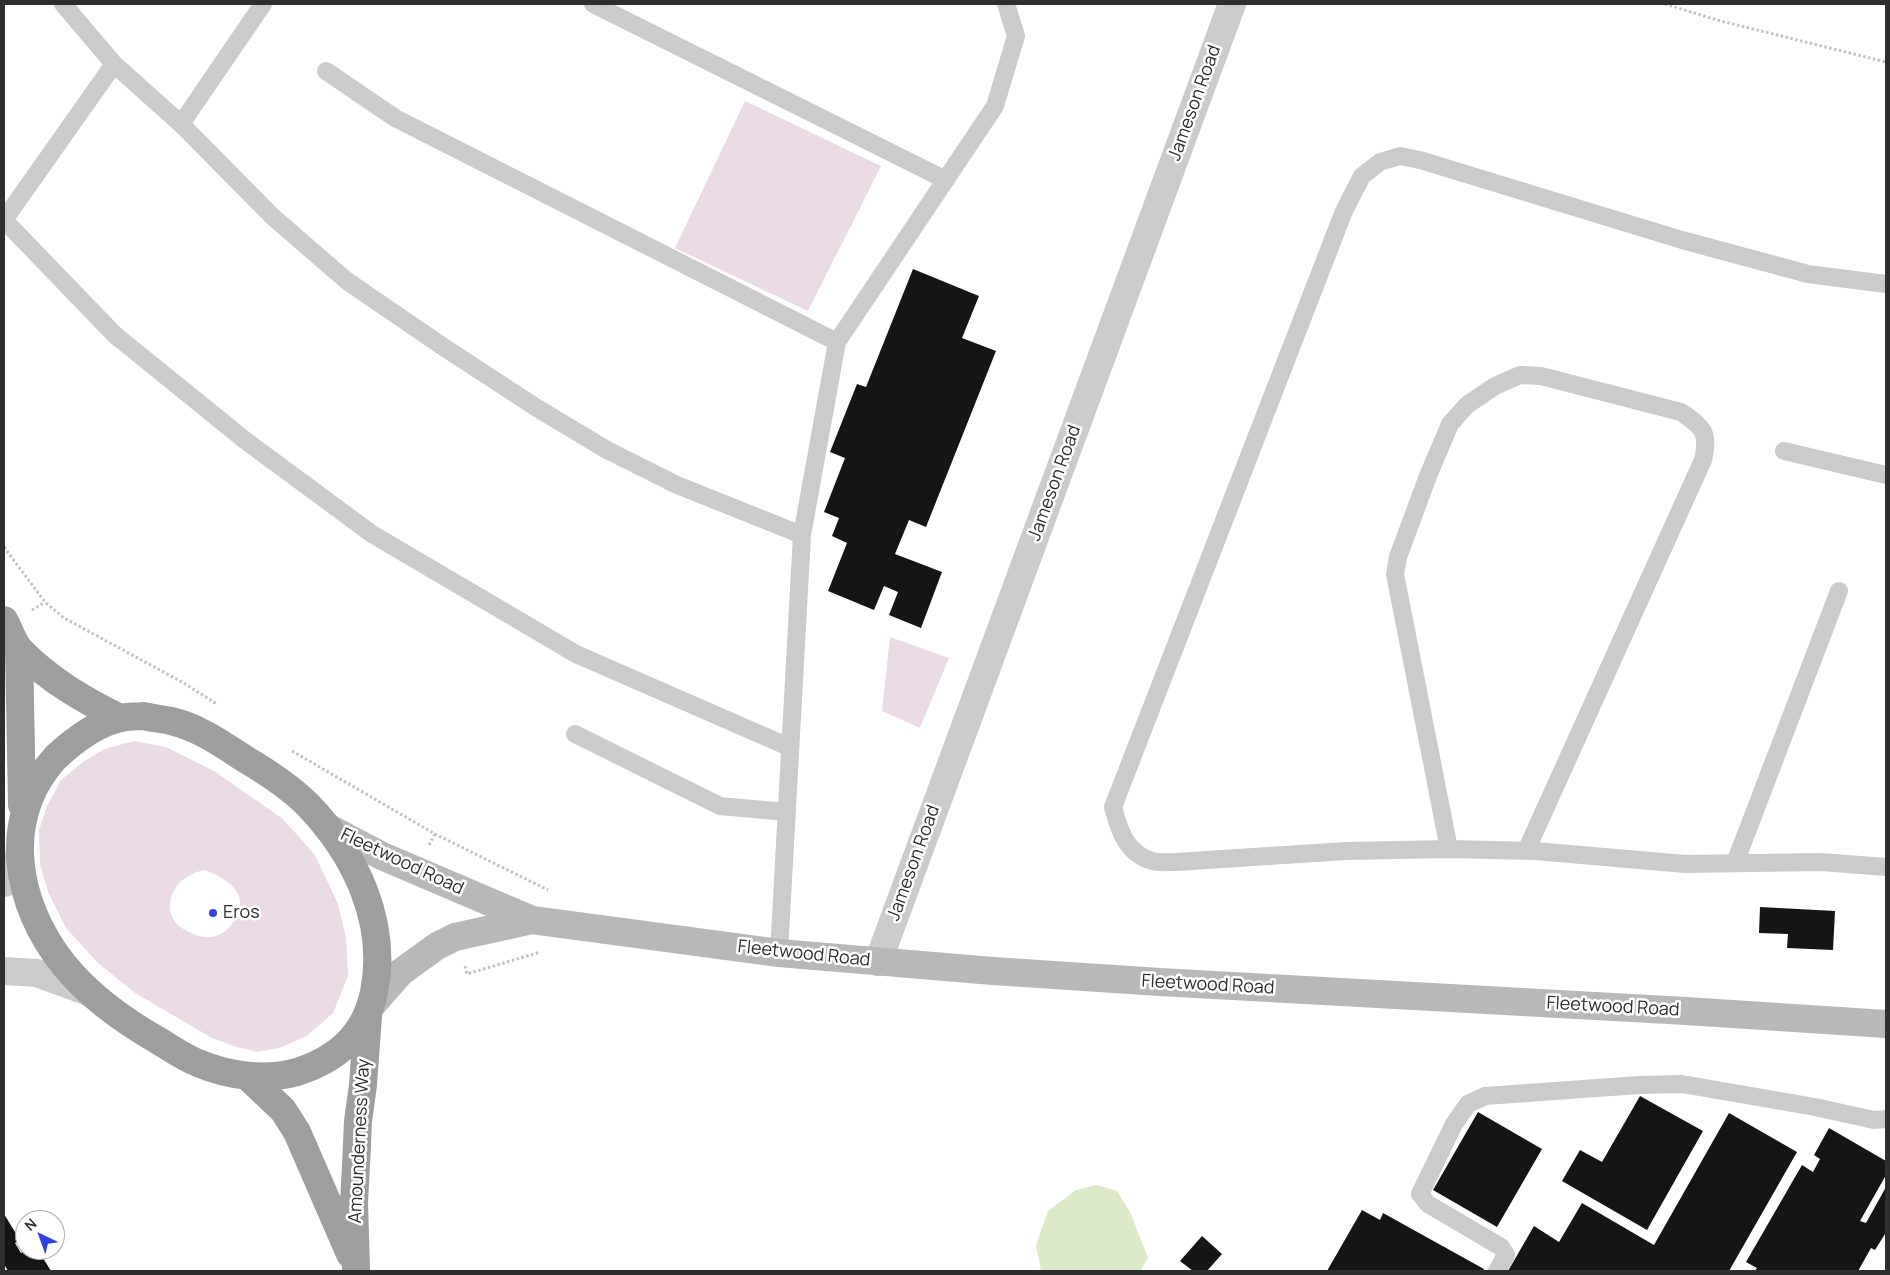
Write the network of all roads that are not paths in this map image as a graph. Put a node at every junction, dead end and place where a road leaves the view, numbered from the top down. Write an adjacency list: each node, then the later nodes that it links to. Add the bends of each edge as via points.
1 (63, 4): 6 (lane)
2 (263, 4): 8 (lane)
3 (592, 4): 9 (lane)
4 (1006, 4): 9 (lane, via 1016,36 995,106)
5 (1231, 6): 32 (street, Jameson Road)
6 (114, 64): 8 (lane); 20 (lane, via 4,220 114,335 246,441 372,534 576,654)
7 (326, 71): 11 (lane, via 395,118)
8 (181, 124): 14 (lane, via 273,217 339,274 442,346 606,450 677,485)
9 (946, 180): 11 (lane)
10 (1886, 284): 24 (lane, via 1808,274 1420,160 1400,156 1380,162 1362,176 1344,212 1113,807 1119,831 1132,850 1152,862 1346,851)
11 (837, 342): 14 (lane)
12 (1784, 450): 13 (lane)
13 (1886, 475)
14 (802, 535): 20 (lane)
15 (1839, 591): 27 (lane)
16 (4, 620): 17 (highway)
17 (20, 650): 18 (highway, via 79,697); 21 (highway)
18 (120, 718): 21 (highway, via 96,727 60,753 40,775); 23 (highway, via 143,716 171,721 215,740 279,782)
19 (575, 734): 22 (lane, via 720,806)
20 (789, 747): 22 (lane)
21 (22, 808): 26 (highway)
22 (787, 812): 31 (lane)
23 (327, 827): 30 (main road, Fleetwood Road, via 382,856); 35 (highway, via 356,874 375,922 377,974)
24 (1449, 849): 25 (lane); 25 (lane, via 1395,574 1398,557 1450,424 1467,405 1520,374 1541,376 1681,412 1699,424 1707,441 1703,460)
25 (1526, 851): 27 (lane, via 1684,864)
26 (17, 860): 29 (street); 34 (highway, via 23,891 46,940)
27 (1735, 863): 28 (lane, via 1821,862)
28 (1886, 867)
29 (4, 883)
30 (532, 920): 31 (main road, Fleetwood Road); 35 (main road, Fleetwood Road, via 455,937 437,946 401,972)
31 (779, 953): 32 (main road, Fleetwood Road)
32 (878, 962): 36 (main road, Fleetwood Road, via 1160,982)
33 (4, 971): 34 (street, via 37,973)
34 (89, 992): 37 (highway, via 135,1028 198,1063)
35 (370, 1010): 37 (highway, via 351,1041 336,1054 295,1072); 39 (highway, Amounderness Way, via 358,1121 354,1202)
36 (1886, 1024)
37 (248, 1077): 39 (highway, Amounderness Way, via 278,1104 297,1132)
38 (1886, 1119): 40 (lane, via 1874,1120 1682,1084 1485,1096 1468,1104 1454,1124 1420,1194 1428,1204 1501,1247 1506,1255)
39 (357, 1270)
40 (1497, 1271)

